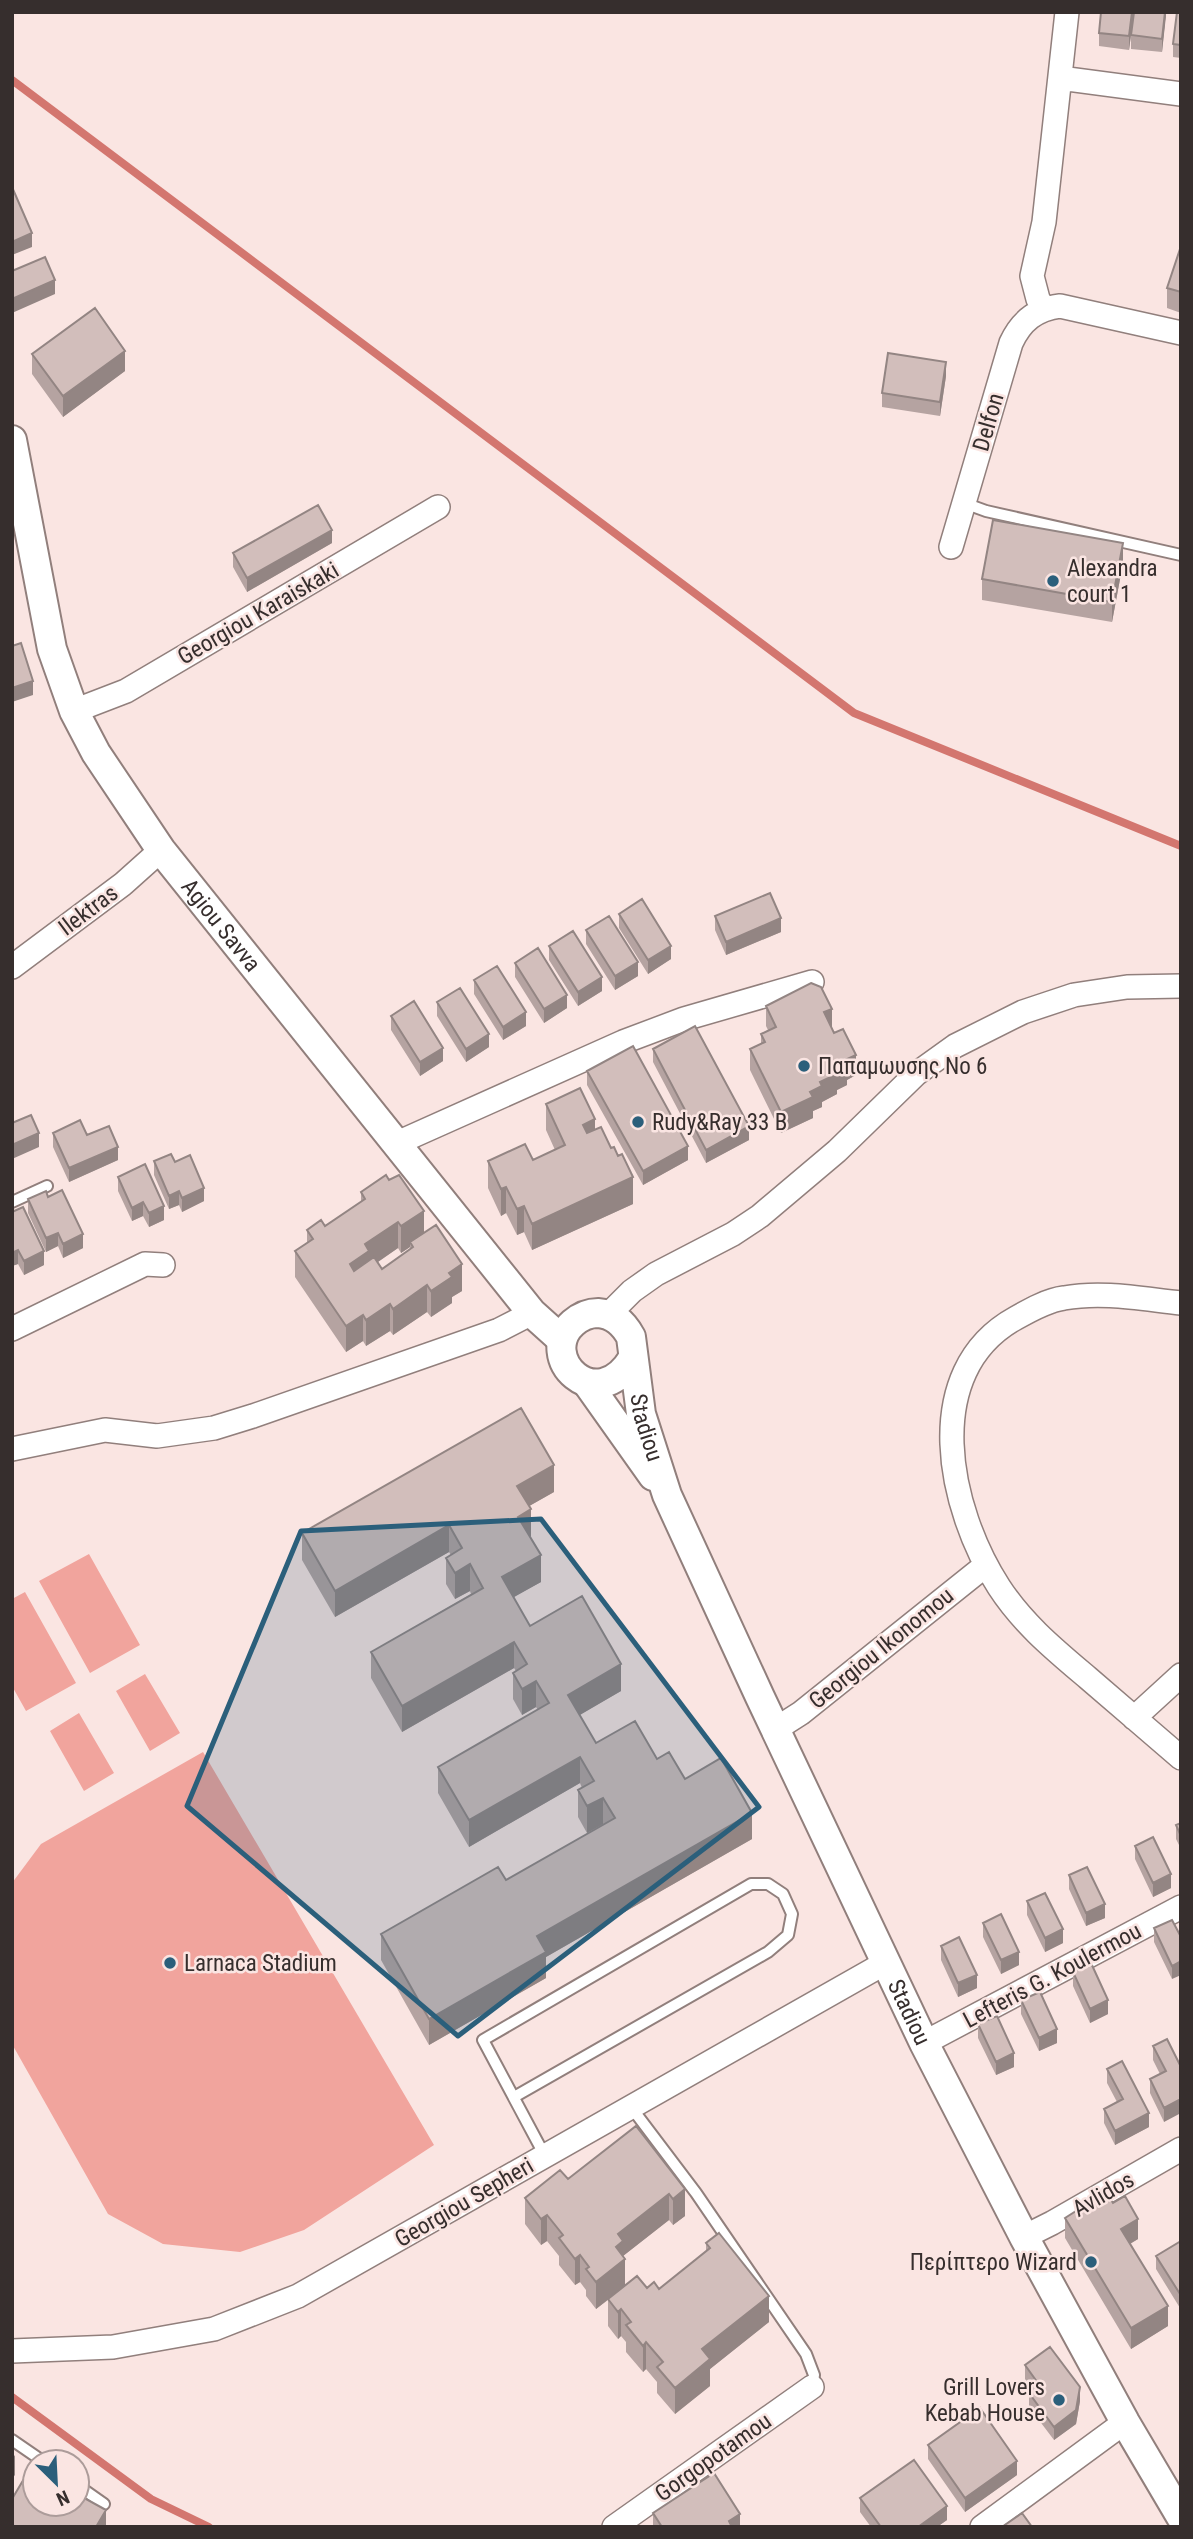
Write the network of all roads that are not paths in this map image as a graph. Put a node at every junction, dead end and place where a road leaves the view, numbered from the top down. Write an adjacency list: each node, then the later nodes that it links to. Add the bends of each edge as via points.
1 (1067, 12): 2 (street)
2 (1060, 78): 3 (street); 4 (street, via 1044,222 1032,276)
3 (1181, 94)
4 (1044, 309): 5 (street, via 1077,308); 7 (street, Delfon, via 1025,321 1011,343)
5 (1181, 333)
6 (12, 440): 11 (street, Agiou Savva, via 52,649)
7 (964, 503): 9 (street, Delfon); 10 (lane)
8 (438, 507): 11 (street, Georgiou Karaiskaki, via 126,691)
9 (951, 547)
10 (1181, 555)
11 (74, 711): 12 (street, Agiou Savva, via 96,753)
12 (161, 850): 13 (street, Ilektras); 16 (street, Agiou Savva)
13 (12, 967)
14 (812, 982): 16 (street, via 623,1042)
15 (1181, 986): 22 (street, via 1127,987 1074,995 1023,1012 956,1046 916,1074 816,1171 760,1216 656,1274)
16 (395, 1144): 21 (street, Agiou Savva)
17 (47, 1186): 18 (lane)
18 (12, 1202)
19 (163, 1265): 23 (street, via 145,1264)
20 (1181, 1303): 29 (street, via 1100,1294 1062,1298 1001,1326 982,1344 966,1366 952,1409 952,1458 969,1530)
21 (532, 1313): 24 (street, Agiou Savva); 27 (street, via 499,1329 214,1427 157,1436 105,1430)
22 (608, 1315): 24 (street, via 576,1320); 25 (street, via 626,1327)
23 (12, 1329)
24 (562, 1340): 26 (street, via 569,1370)
25 (633, 1359): 26 (street, via 619,1377 598,1384); 28 (street, Stadiou, via 641,1414)
26 (587, 1382): 28 (street, Stadiou)
27 (12, 1449)
28 (667, 1495): 32 (street, Stadiou)
29 (986, 1565): 31 (street, via 1032,1630); 32 (street, Georgiou Ikonomou)
30 (1181, 1675): 31 (street)
31 (1134, 1718): 33 (street)
32 (776, 1730): 35 (street, Stadiou)
33 (1181, 1758)
34 (1181, 1907): 36 (street, Lefteris G. Koulermou)
35 (885, 1963): 36 (street, Stadiou); 38 (street, Georgiou Sepheri)
36 (924, 2043): 41 (street, Stadiou)
37 (514, 2097): 37 (lane, via 483,2040 751,1884 768,1884 783,1894 792,1914 788,1935 768,1952); 40 (lane)
38 (631, 2107): 40 (street, Georgiou Sepheri); 43 (lane, via 806,2354 814,2375)
39 (1181, 2149): 41 (street, Avlidos)
40 (545, 2156): 42 (street, Georgiou Sepheri, via 298,2296 214,2329 113,2347)
41 (1024, 2237): 44 (street, Stadiou)
42 (12, 2351)
43 (812, 2387): 48 (street, Gorgopotamou)
44 (1125, 2422): 47 (street, Stadiou); 49 (street)
45 (91, 2495): 46 (lane)
46 (104, 2504)
47 (1181, 2517)
48 (614, 2527)
49 (982, 2527)

